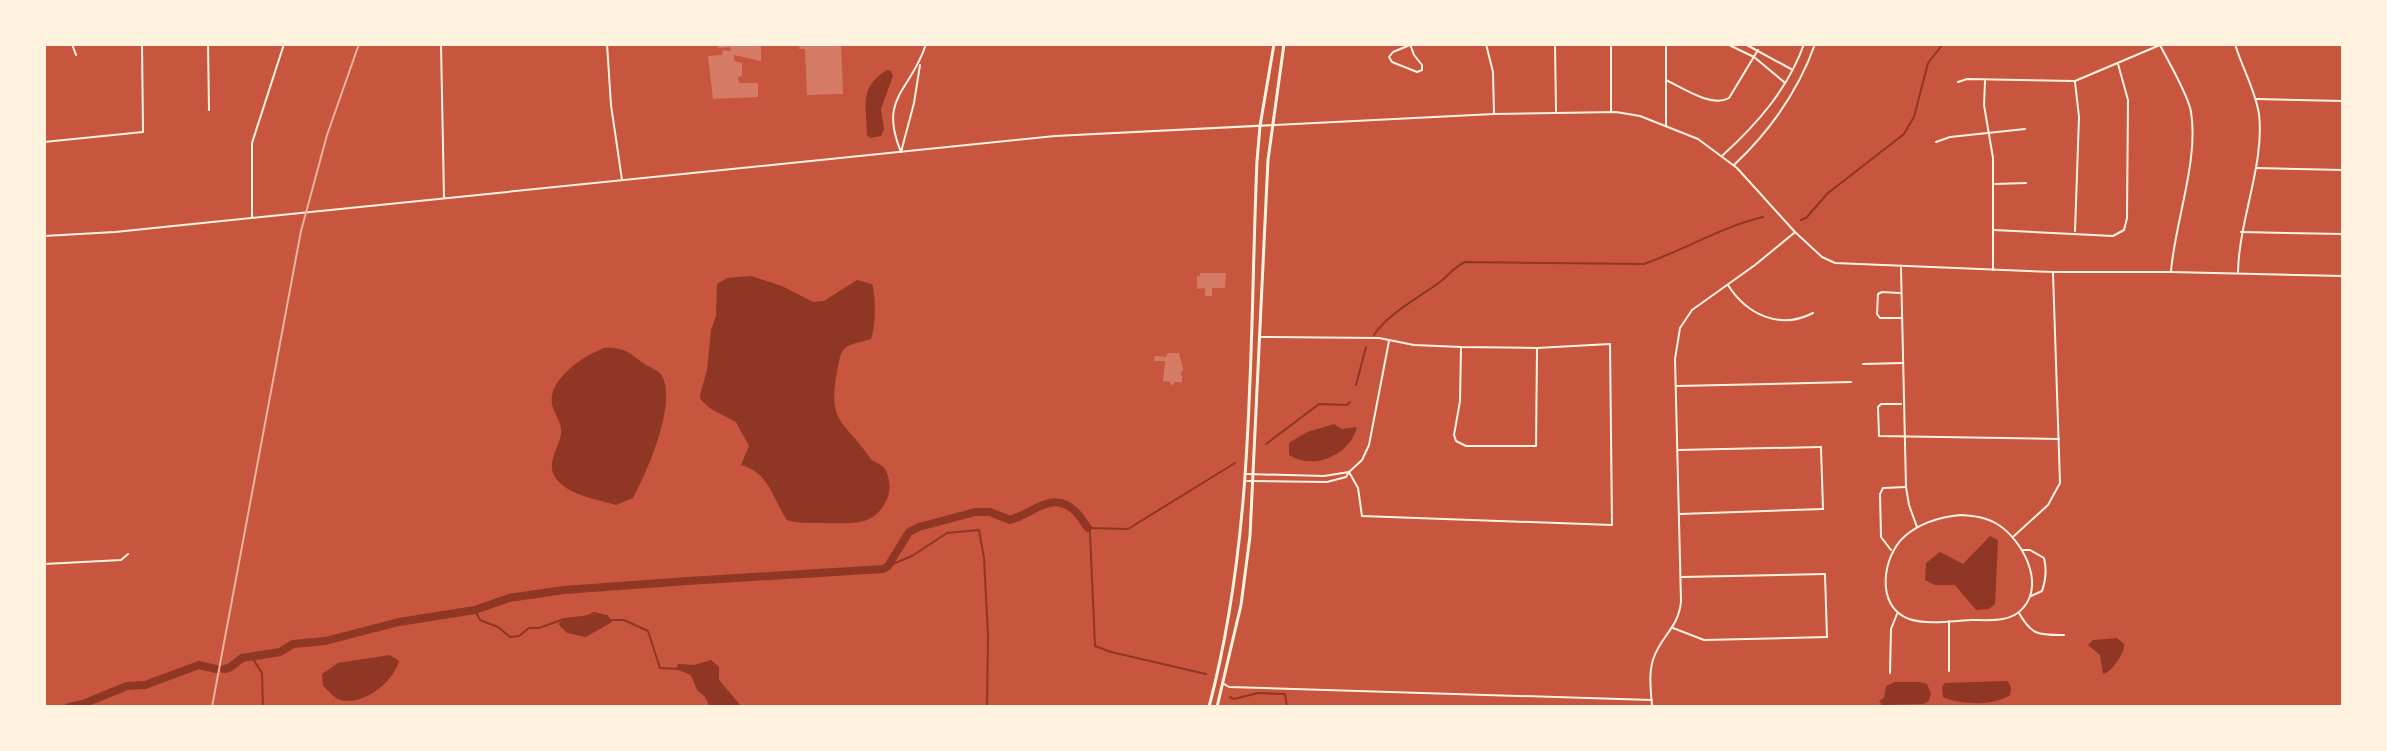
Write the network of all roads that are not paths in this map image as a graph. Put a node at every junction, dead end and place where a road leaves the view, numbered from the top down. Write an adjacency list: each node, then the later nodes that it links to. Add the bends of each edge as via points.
1 (72, 44): 22 (street)
2 (142, 44): 43 (street, via 144,128 139,134)
3 (208, 44): 34 (street)
4 (284, 44): 54 (street, via 252,143)
5 (441, 44): 53 (street)
6 (607, 44): 50 (street)
7 (926, 44): 25 (street)
8 (1274, 44): 38 (main road)
9 (1284, 44): 39 (main road)
10 (1486, 44): 36 (street)
11 (1555, 44): 37 (street)
12 (1611, 44): 35 (street)
13 (1666, 44): 27 (street)
14 (1727, 44): 23 (street)
15 (1745, 44): 21 (street)
16 (1804, 44): 26 (street)
17 (1815, 44): 47 (street, via 1791,98)
18 (2235, 44): 32 (street)
19 (1410, 45): 19 (street, via 1422,65 1417,72 1389,57)
20 (2160, 45): 24 (street); 64 (street, via 2192,120 2189,172)
21 (1758, 50): 23 (street); 26 (street)
22 (76, 55)
23 (1754, 57): 27 (street, via 1729,98 1720,102); 30 (street)
24 (2117, 63): 29 (street); 58 (street, via 2128,100 2127,218 2124,230 2113,236)
25 (920, 64): 45 (street); 45 (street, via 892,110)
26 (1792, 70): 30 (street)
27 (1666, 80): 40 (street)
28 (1985, 80): 29 (street); 31 (street); 42 (street)
29 (2075, 81): 58 (street)
30 (1784, 82): 46 (street, via 1762,118)
31 (1958, 82)
32 (2256, 99): 33 (street); 48 (street, via 2260,132)
33 (2343, 101)
34 (209, 110)
35 (1611, 112): 37 (street); 40 (street)
36 (1494, 114): 37 (street); 39 (street)
37 (1556, 114)
38 (1260, 126): 39 (street); 45 (street, via 1055,136); 71 (main road)
39 (1272, 126): 72 (main road)
40 (1666, 126): 46 (street, via 1698,139)
41 (2025, 129): 42 (street)
42 (1989, 133): 44 (street); 52 (street)
43 (44, 142)
44 (1936, 142)
45 (901, 152): 50 (street)
46 (1722, 157): 47 (street)
47 (1733, 165): 56 (street)
48 (2255, 168): 49 (street); 57 (street)
49 (2343, 170)
50 (622, 180): 53 (street)
51 (2026, 183): 52 (street)
52 (1993, 184): 55 (street)
53 (444, 198): 54 (street)
54 (252, 218): 60 (street)
55 (1994, 230): 58 (street); 62 (street)
56 (1795, 232): 61 (street, via 1835,263); 67 (street)
57 (2241, 232): 59 (street); 65 (street)
58 (2075, 233)
59 (2343, 234)
60 (44, 236)
61 (1901, 266): 62 (street); 68 (street)
62 (1993, 270): 63 (street)
63 (2053, 272): 64 (street); 83 (street)
64 (2171, 272): 65 (street)
65 (2238, 274): 66 (street)
66 (2343, 276)
67 (1728, 285): 69 (street, via 1739,302 1761,317 1803,318); 80 (street, via 1697,305 1682,324 1675,349)
68 (1901, 293): 70 (street); 70 (street, via 1878,294 1877,314)
69 (1813, 313)
70 (1902, 318): 77 (street)
71 (1251, 335): 74 (main road); 86 (main road)
72 (1260, 337): 73 (street); 74 (main road)
73 (1389, 341): 75 (street); 85 (street, via 1369,445)
74 (1260, 343): 87 (main road)
75 (1461, 347): 76 (street); 76 (street, via 1454,435 1466,446 1536,446)
76 (1537, 348): 85 (street, via 1610,344 1612,525 1362,516 1358,488)
77 (1903, 363): 78 (street); 81 (street)
78 (1863, 364)
79 (1851, 382): 80 (street)
80 (1676, 386): 84 (street)
81 (1904, 404): 82 (street); 82 (street, via 1878,407 1879,436)
82 (1904, 437): 83 (street); 92 (street)
83 (2060, 439): 95 (street, via 2059,489)
84 (1678, 450): 93 (street); 93 (street, via 1822,446 1824,510)
85 (1349, 472): 88 (street); 91 (street, via 1331,482)
86 (1246, 473): 87 (street); 89 (main road)
87 (1254, 474): 88 (street); 90 (main road)
88 (1304, 475): 91 (street)
89 (1245, 481): 90 (street); 108 (main road, via 1237,570)
90 (1254, 481): 91 (street); 110 (main road, via 1244,582)
91 (1304, 482)
92 (1906, 487): 94 (street); 97 (street, via 1888,486 1880,494 1881,537)
93 (1680, 514): 100 (street)
94 (1917, 527): 95 (street, via 1946,517 1974,516 1996,523); 97 (street)
95 (2013, 537): 96 (street)
96 (2022, 550): 101 (street, via 2029,566); 101 (street, via 2046,563 2042,591)
97 (1892, 551): 103 (street, via 1886,590)
98 (128, 554): 99 (street, via 121,560)
99 (44, 564)
100 (1681, 577): 105 (street, via 1681,607); 105 (street, via 1826,573 1828,638 1704,640)
101 (2030, 596): 102 (street)
102 (2018, 612): 104 (street, via 2004,619); 106 (street, via 2030,630)
103 (1898, 613): 104 (street, via 1915,621); 109 (street, via 1891,629)
104 (1949, 621): 107 (street)
105 (1673, 628): 111 (street, via 1652,661)
106 (2064, 635)
107 (1949, 671)
108 (1218, 673): 110 (main road); 112 (main road)
109 (1890, 673)
110 (1223, 683): 111 (street); 113 (main road)
111 (1652, 700): 114 (street)
112 (1209, 707)
113 (1217, 707)
114 (1652, 707)

